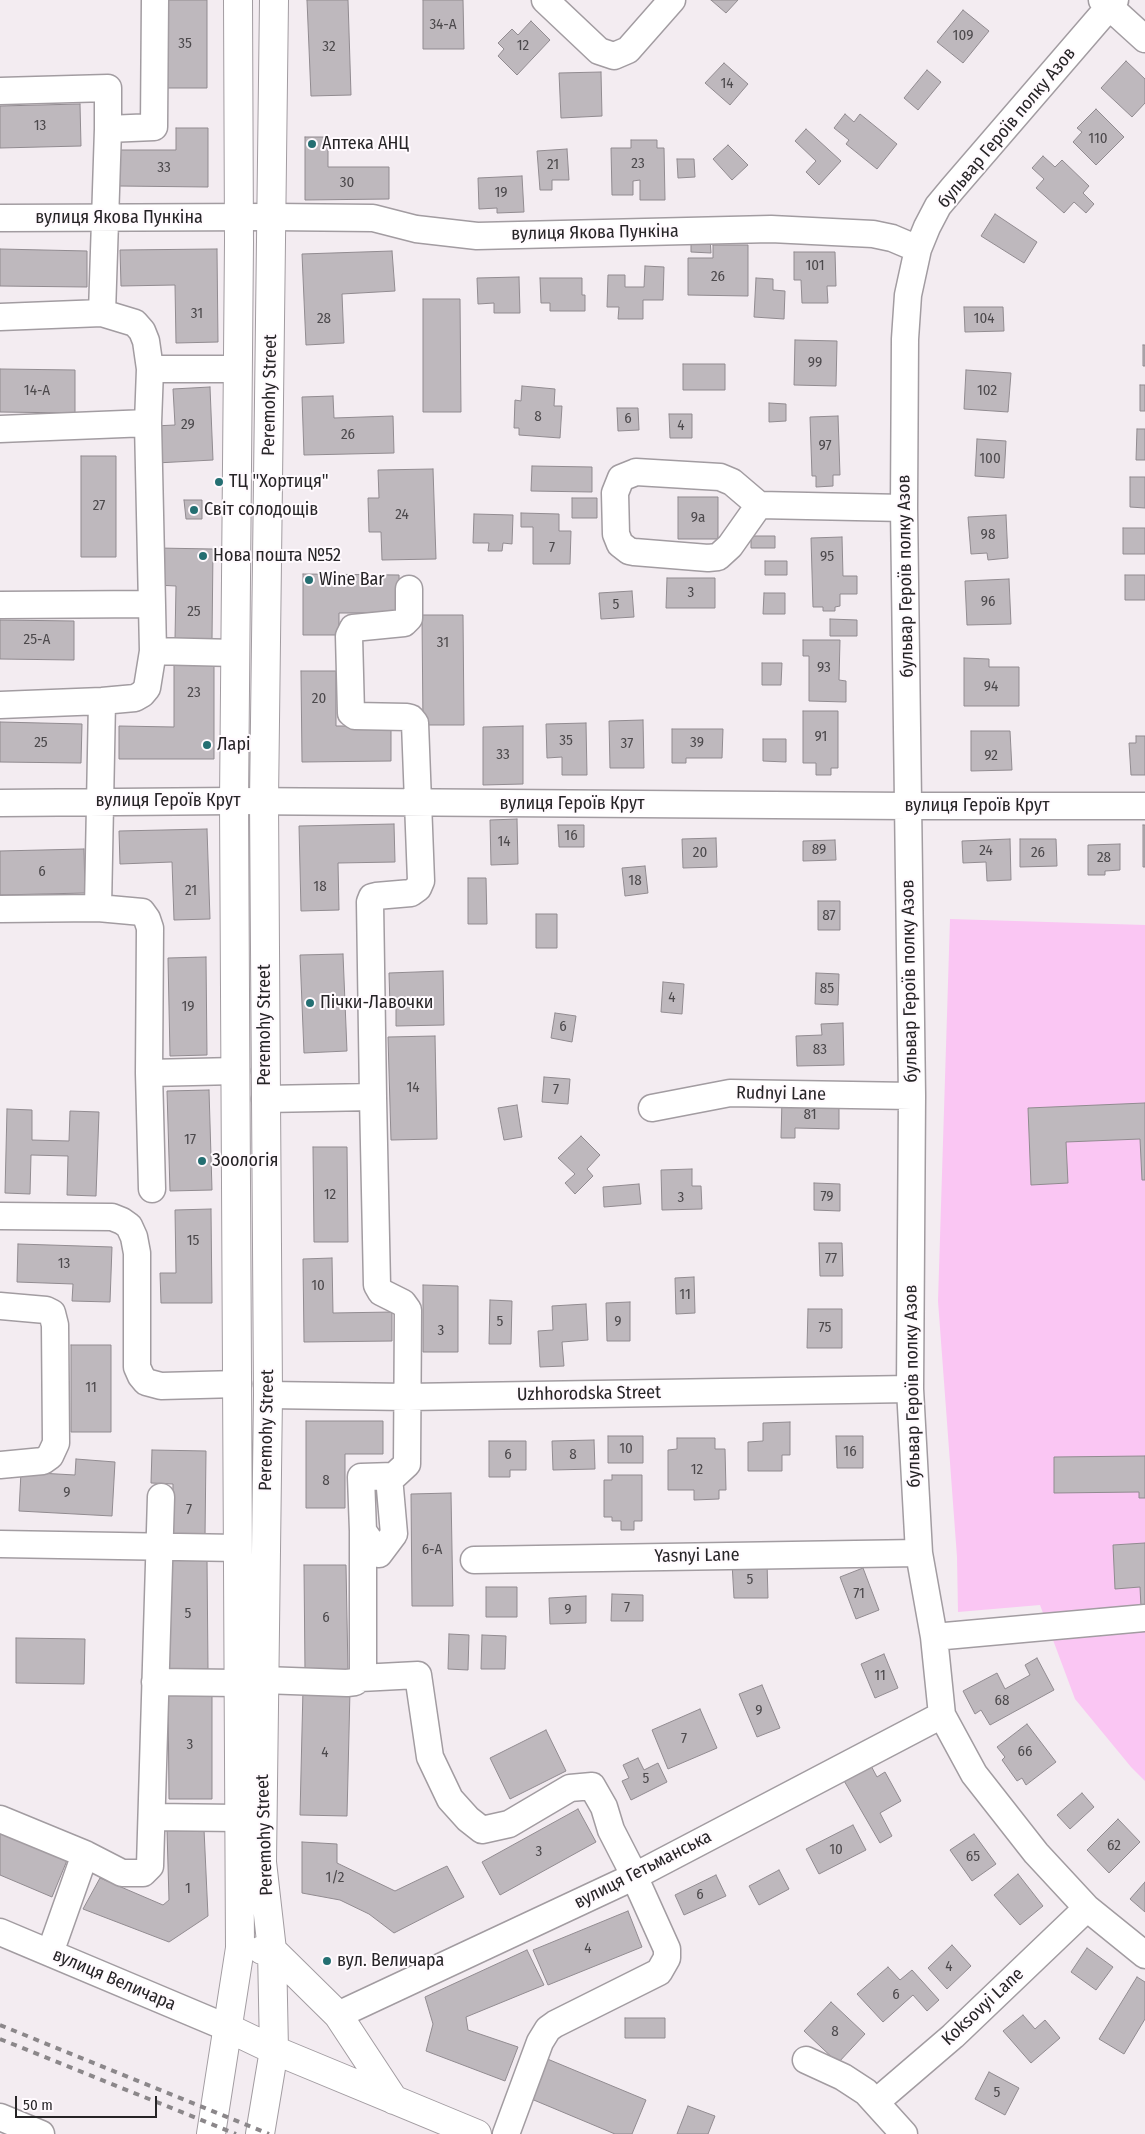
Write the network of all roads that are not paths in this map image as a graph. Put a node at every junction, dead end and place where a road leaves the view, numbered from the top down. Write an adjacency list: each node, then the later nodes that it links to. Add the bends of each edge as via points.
1 (155, 0): 9 (street, via 154,127)
2 (238, 0): 10 (main road, Peremohy Street)
3 (274, 0): 11 (main road, Peremohy Street)
4 (545, 0): 5 (street, via 599,51 614,56 628,50)
5 (672, 0)
6 (1109, 2): 7 (street); 14 (street, бульвар Героїв полку Азов, via 952,188 927,227)
7 (1145, 39)
8 (0, 91): 9 (street, via 108,88)
9 (108, 129): 13 (street)
10 (238, 217): 11 (street, вулиця Якова Пункіна); 13 (street, вулиця Якова Пункіна); 18 (main road, Peremohy Street)
11 (272, 217): 14 (street, вулиця Якова Пункіна, via 373,218 416,229 477,236 771,229 863,233 892,238); 31 (main road, Peremohy Street)
12 (0, 218): 13 (street, вулиця Якова Пункіна)
13 (107, 218): 15 (street)
14 (918, 249): 22 (street, бульвар Героїв полку Азов, via 908,295 905,339)
15 (102, 313): 16 (street); 17 (street, via 139,327 146,340)
16 (0, 317)
17 (150, 369): 18 (street); 19 (street)
18 (238, 369): 27 (main road, Peremohy Street)
19 (148, 424): 20 (street); 24 (street)
20 (0, 429)
21 (759, 505): 21 (street, via 730,546 718,556 708,558 629,551 620,544 616,534 616,488 621,478 631,473 720,477 732,482); 22 (street)
22 (904, 508): 35 (street, бульвар Героїв полку Азов)
23 (409, 589): 33 (street, via 410,618 404,623 350,630 350,711 355,716 407,717 413,720)
24 (152, 604): 25 (street); 26 (street)
25 (0, 605)
26 (153, 651): 27 (street); 28 (street, via 149,682 142,694 135,698)
27 (235, 653): 30 (main road, Peremohy Street)
28 (102, 701): 29 (street); 32 (street)
29 (0, 705)
30 (234, 801): 31 (street, вулиця Героїв Крут); 32 (street, вулиця Героїв Крут); 39 (main road, Peremohy Street)
31 (264, 801): 33 (street, вулиця Героїв Крут); 43 (main road, Peremohy Street)
32 (100, 802): 34 (street, вулиця Героїв Крут); 37 (street)
33 (419, 802): 35 (street, вулиця Героїв Крут); 42 (street, via 418,888 411,893 372,897 370,902)
34 (0, 803)
35 (908, 806): 36 (street, вулиця Героїв Крут); 41 (street, бульвар Героїв полку Азов)
36 (1145, 806)
37 (98, 908): 38 (street); 40 (street, via 142,912 150,928)
38 (0, 909)
39 (236, 1071): 40 (street); 48 (main road, Peremohy Street)
40 (149, 1072): 45 (street)
41 (912, 1096): 44 (street, Rudnyi Lane, via 730,1093); 49 (street, бульвар Героїв полку Азов)
42 (373, 1098): 43 (street); 51 (street, via 377,1285 381,1292 403,1303 408,1310)
43 (265, 1099): 50 (main road, Peremohy Street)
44 (652, 1108)
45 (152, 1190)
46 (0, 1216): 48 (street, via 112,1217 122,1221 134,1237 136,1253 137,1361 141,1376 146,1382 161,1386)
47 (0, 1306): 52 (street, via 52,1313 55,1325 56,1443 50,1456 43,1461)
48 (238, 1384): 56 (main road, Peremohy Street)
49 (910, 1389): 51 (street, Uzhhorodska Street); 57 (street, бульвар Героїв полку Азов)
50 (268, 1395): 51 (street, Uzhhorodska Street); 62 (main road, Peremohy Street)
51 (408, 1397): 61 (street, via 408,1464 389,1476 361,1477 363,1672)
52 (0, 1465)
53 (161, 1497): 55 (street)
54 (0, 1544): 55 (street)
55 (158, 1547): 56 (street); 63 (street)
56 (238, 1548): 62 (main road, Peremohy Street)
57 (919, 1553): 58 (street, Yasnyi Lane); 60 (street, бульвар Героїв полку Азов)
58 (474, 1560)
59 (1145, 1618): 60 (street)
60 (934, 1637): 64 (street, бульвар Героїв полку Азов)
61 (360, 1678): 62 (street, via 346,1683); 69 (street, via 418,1675 430,1757 450,1799 482,1830 508,1824 570,1788 592,1786)
62 (251, 1681): 63 (street); 67 (main road, Peremohy Street); 73 (main road, Peremohy Street, via 262,1862)
63 (155, 1682): 65 (street)
64 (942, 1714): 69 (street, вулиця Гетьманська); 70 (street, бульвар Героїв полку Азов, via 974,1774 1036,1854)
65 (152, 1817): 67 (street); 68 (street, via 150,1866 143,1873 122,1873)
66 (0, 1818): 68 (street)
67 (239, 1818): 72 (main road, Peremohy Street)
68 (86, 1854): 74 (street)
69 (633, 1877): 76 (street, вулиця Гетьманська); 87 (street, via 667,1949 664,1967 548,2029 540,2042)
70 (1087, 1908): 75 (street, бульвар Героїв полку Азов); 81 (street, Koksovyi Lane, via 953,2036)
71 (0, 1932): 74 (street, вулиця Величара)
72 (240, 1948): 73 (main road); 77 (main road, Peremohy Street)
73 (272, 1950): 76 (main road); 78 (main road, Peremohy Street)
74 (50, 1953): 77 (street, вулиця Величара)
75 (1145, 1954)
76 (338, 2016): 80 (main road)
77 (228, 2028): 78 (main road); 84 (main road, Peremohy Street)
78 (274, 2050): 80 (main road); 85 (main road, Peremohy Street)
79 (806, 2060): 81 (street, via 843,2077)
80 (394, 2100): 86 (main road)
81 (876, 2102): 88 (street)
82 (0, 2117): 83 (street)
83 (41, 2134)
84 (211, 2134)
85 (260, 2134)
86 (476, 2134)
87 (506, 2134)
88 (904, 2134)

